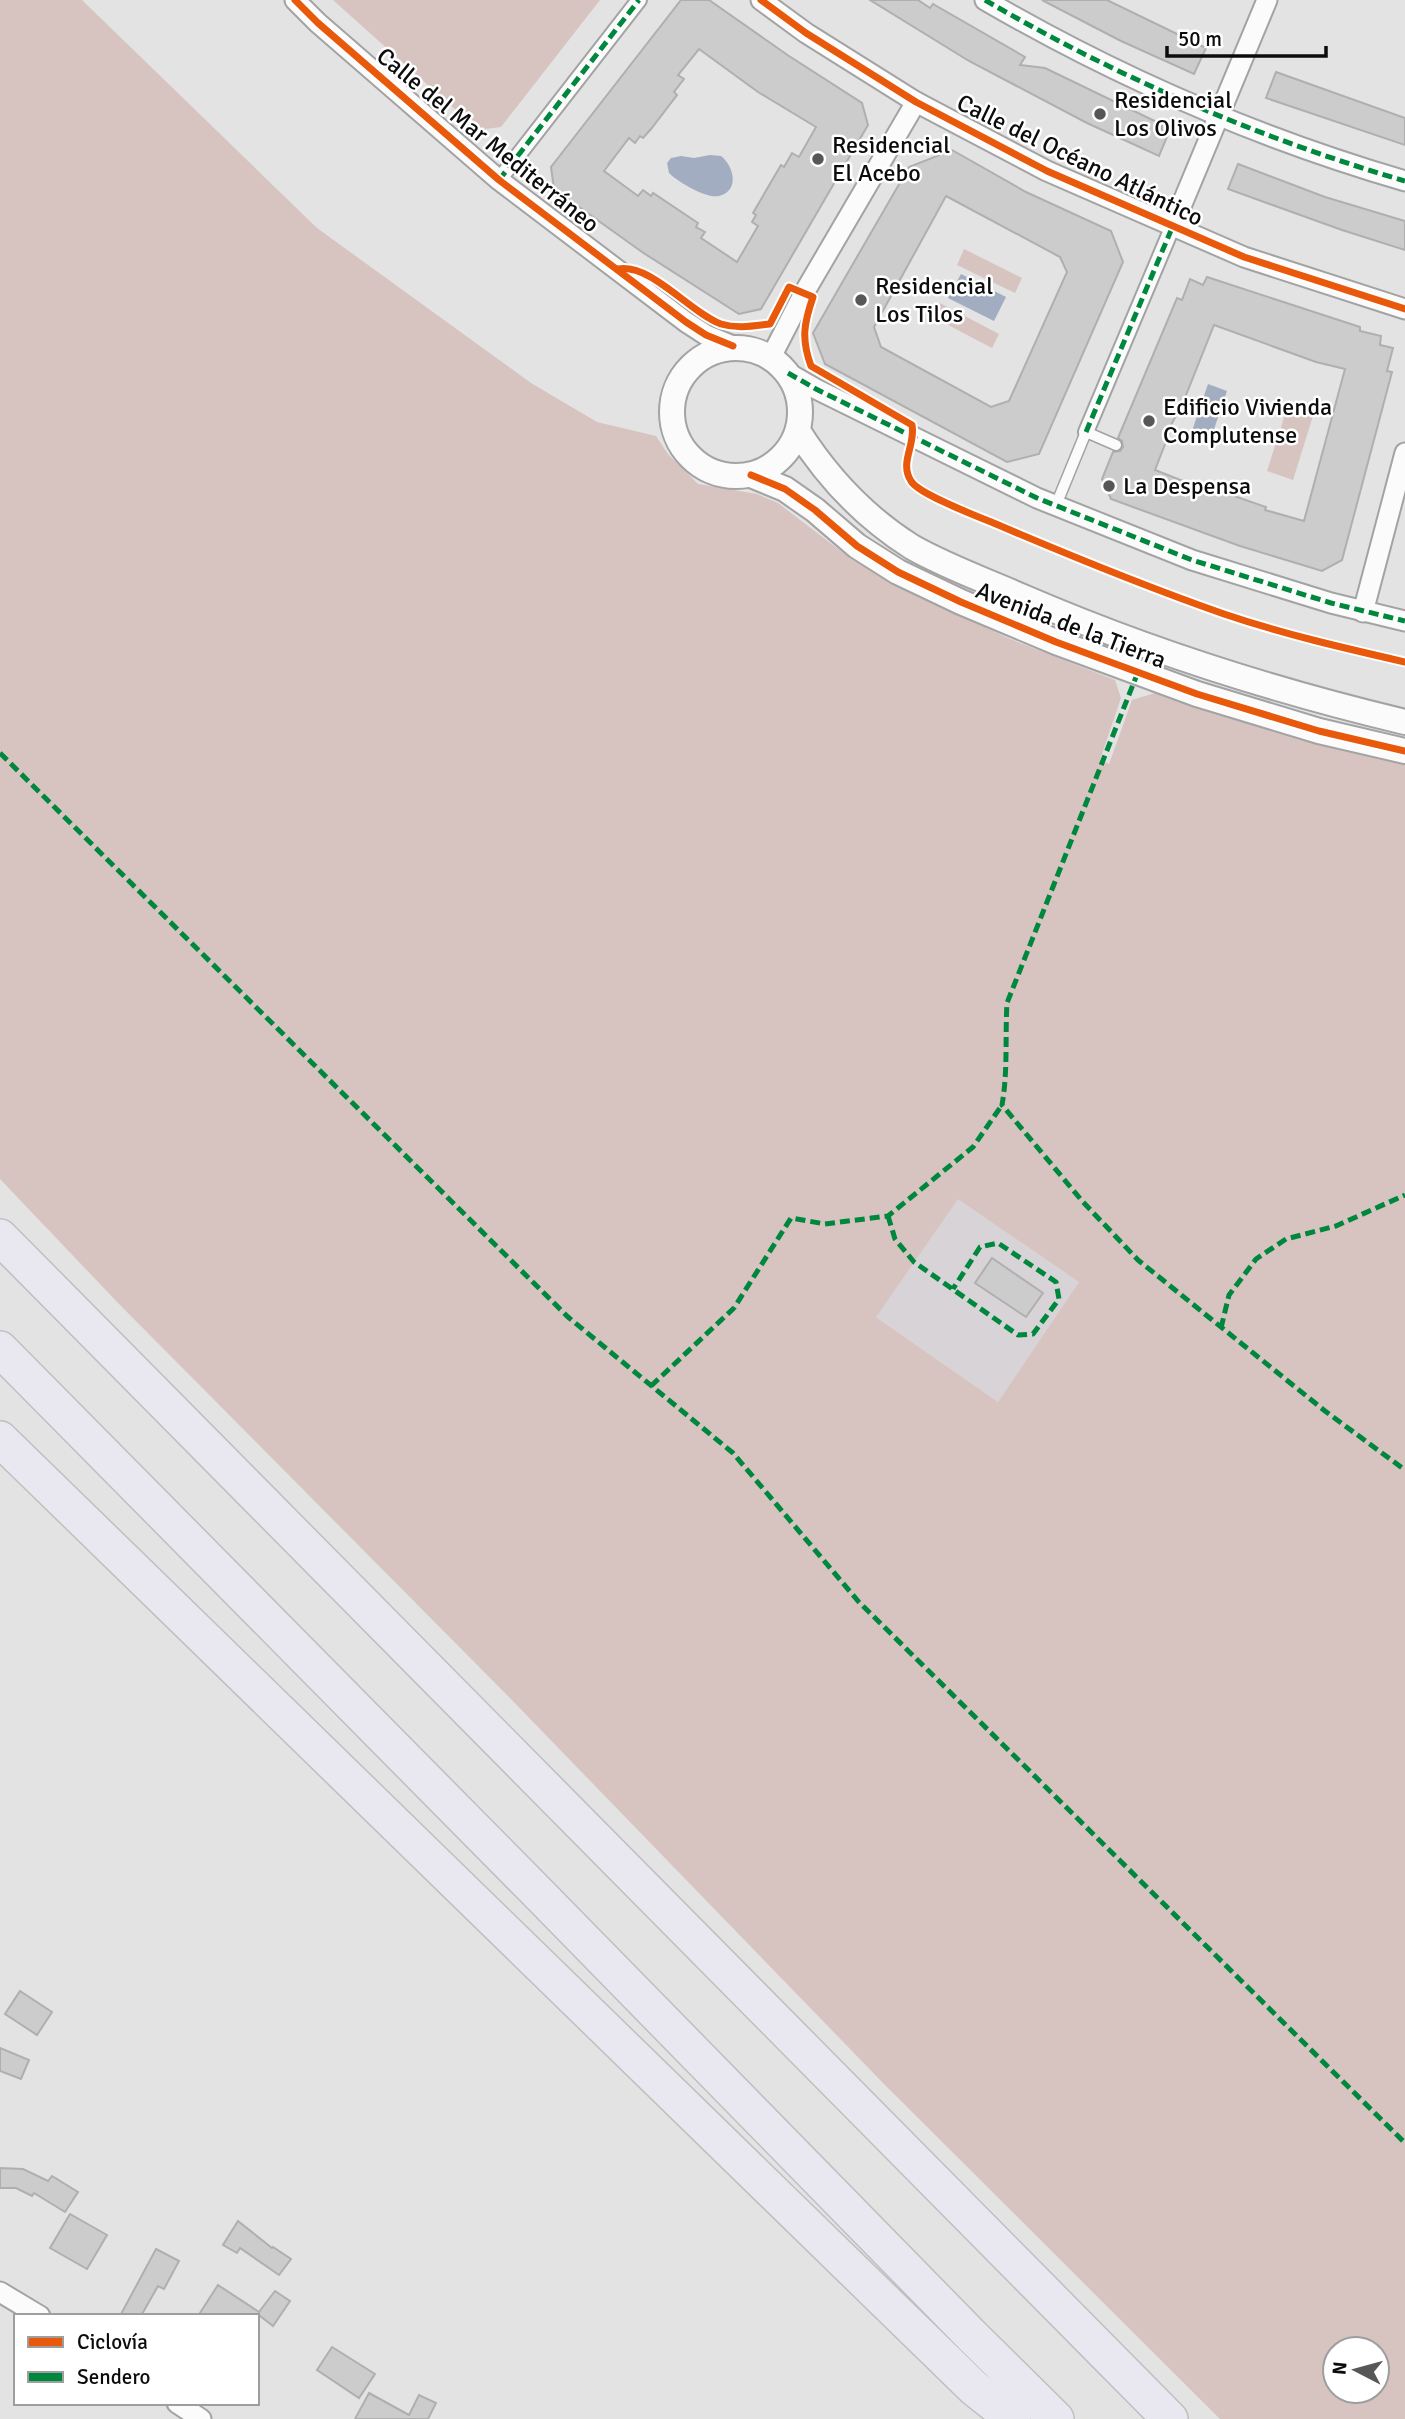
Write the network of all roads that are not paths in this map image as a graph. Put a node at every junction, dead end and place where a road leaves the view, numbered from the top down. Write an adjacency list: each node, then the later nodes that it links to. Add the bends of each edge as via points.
1 (295, 0): 8 (street, Calle del Mar Mediterráneo)
2 (639, 0): 8 (street)
3 (761, 0): 6 (street, Calle del Océano Atlántico)
4 (985, 0): 7 (street, via 1118,73)
5 (1267, 0): 7 (street)
6 (916, 102): 10 (street, Calle del Océano Atlántico, via 1047,171); 13 (street, via 804,293)
7 (1219, 116): 9 (street); 10 (street)
8 (499, 180): 12 (street, Calle del Mar Mediterráneo, via 686,322)
9 (1405, 181)
10 (1172, 228): 11 (street, Calle del Océano Atlántico, via 1244,257); 15 (street)
11 (1405, 309)
12 (733, 346): 13 (street, via 752,348); 18 (street, via 696,360 682,375 673,395 671,417 686,454 700,466 733,477)
13 (780, 365): 14 (street, via 797,391); 19 (street, via 816,389)
14 (798, 431): 18 (street, via 780,459); 22 (street, Avenida de la Tierra, via 836,482 875,520 913,547 1147,646 1326,704)
15 (1086, 432): 16 (lane); 19 (lane)
16 (1116, 445)
17 (1405, 453): 20 (street)
18 (751, 475): 23 (street, Avenida de la Tierra, via 785,489 857,547 898,572 973,607 1197,694)
19 (1056, 505): 20 (street, via 1192,560)
20 (1363, 612): 21 (street)
21 (1405, 621)
22 (1405, 722)
23 (1405, 751)
24 (0, 1237): 33 (highway)
25 (0, 1349): 32 (highway)
26 (0, 1439): 31 (highway, via 974,2388)
27 (0, 2292): 28 (street)
28 (37, 2314)
29 (180, 2405): 30 (street)
30 (201, 2419)
31 (1013, 2419)
32 (1056, 2419)
33 (1170, 2419)

